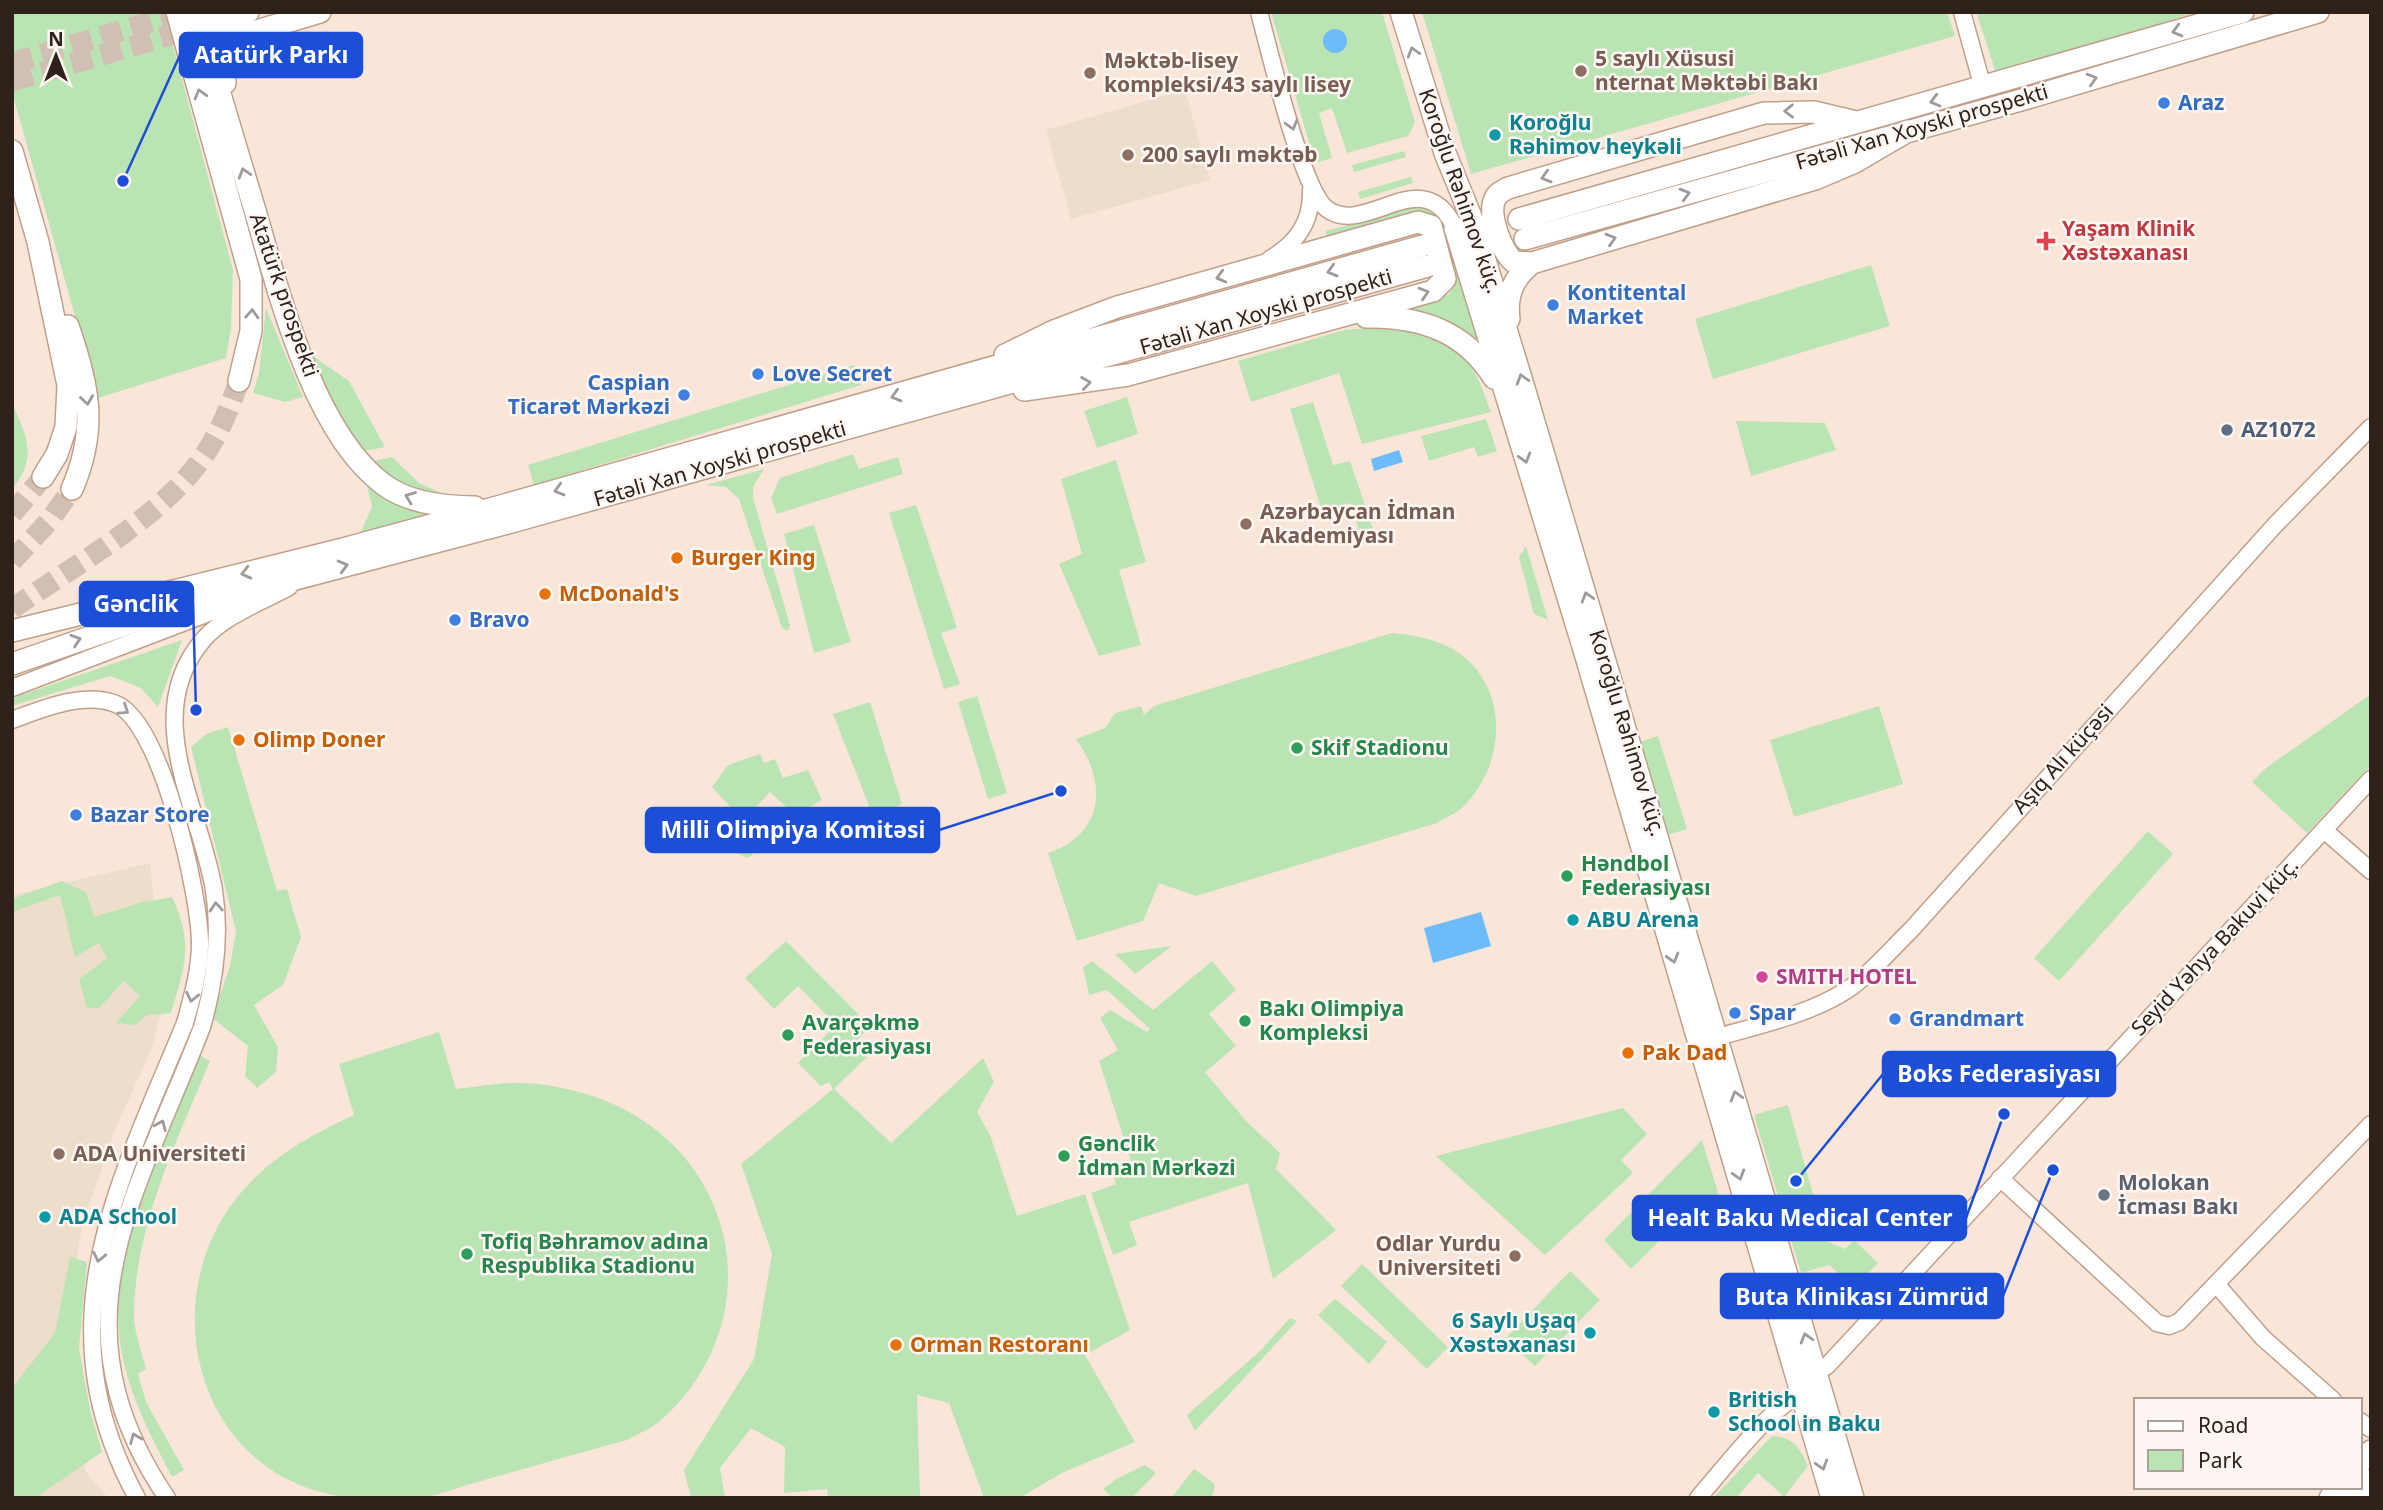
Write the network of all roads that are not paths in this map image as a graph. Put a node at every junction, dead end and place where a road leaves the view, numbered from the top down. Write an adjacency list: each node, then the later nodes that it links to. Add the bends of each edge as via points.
1 (177, 12): 27 (main road, Atatürk prospekti, one-way to 1, via 251,331 251,279)
2 (196, 12): 12 (main road, Atatürk prospekti)
3 (320, 12): 9 (main road)
4 (1259, 12): 17 (street, one-way to 17)
5 (1401, 12): 15 (main road, Koroğlu Rəhimov küç., one-way to 5)
6 (1962, 12): 10 (street)
7 (2243, 12): 10 (main road, Fətəli Xan Xoyski prospekti, one-way to 10)
8 (2318, 12): 13 (main road, Fətəli Xan Xoyski prospekti, one-way to 8)
9 (232, 20): 12 (main road, via 223,57)
10 (1983, 88): 11 (main road, Fətəli Xan Xoyski prospekti, one-way to 11)
11 (1856, 122): 13 (main road, Fətəli Xan Xoyski prospekti, one-way to 13, via 1522,229); 18 (main road, one-way to 18, via 1814,112 1764,113)
12 (230, 127): 33 (main road, Atatürk prospekti, one-way to 12, via 445,505 400,494 349,447 294,336)
13 (1908, 131): 23 (main road, one-way to 13, via 1815,179)
14 (12, 151): 19 (main road)
15 (1445, 153): 18 (main road, via 1466,186); 26 (main road, Koroğlu Rəhimov küç., via 1474,224)
16 (12, 169): 19 (main road)
17 (1311, 187): 20 (street, via 1320,204 1337,214 1425,199 1443,209); 24 (street, via 1308,219 1296,239)
18 (1508, 188): 23 (main road, via 1498,194 1493,205 1504,251 1514,262)
19 (25, 194): 21 (main road)
20 (1455, 228): 29 (main road, Koroğlu Rəhimov küç.)
21 (38, 242): 31 (main road, via 70,400 62,442); 32 (main road, one-way to 32, via 80,360 88,402 88,440)
22 (1425, 256): 28 (main road, Fətəli Xan Xoyski prospekti)
23 (1532, 263): 26 (main road, via 1516,278 1509,297)
24 (1256, 267): 25 (main road, one-way to 24, via 1441,286 1445,272 1430,226 1418,222); 28 (main road, one-way to 28, via 1077,321)
25 (1319, 322): 28 (main road, one-way to 25, via 1056,387 1128,375); 29 (main road, via 1385,317 1442,329 1478,355)
26 (1513, 349): 42 (main road, Koroğlu Rəhimov küç., one-way to 26)
27 (239, 381)
28 (966, 386): 33 (main road, Fətəli Xan Xoyski prospekti, one-way to 33); 34 (main road, Fətəli Xan Xoyski prospekti, one-way to 28)
29 (1511, 411): 47 (main road, Koroğlu Rəhimov küç., one-way to 47)
30 (2371, 427): 42 (street, Aşıq Alı küçəsi, via 2275,525 1911,930 1875,964 1847,990 1815,1006)
31 (43, 477)
32 (72, 489)
33 (501, 506): 35 (main road, Fətəli Xan Xoyski prospekti, one-way to 35)
34 (312, 574): 36 (main road, Fətəli Xan Xoyski prospekti, one-way to 34, via 133,622); 37 (street); 49 (street, one-way to 34, via 118,1388 108,1317 122,1224 197,1041 211,997 218,949 214,889 177,758 174,726 180,682 207,635)
35 (12, 631)
36 (12, 664)
37 (12, 688)
38 (12, 720): 51 (street, one-way to 51, via 90,699 116,704 132,715 145,733 173,810 199,917 200,947 185,1023 116,1188 97,1262 90,1319 99,1395 116,1455)
39 (2371, 779): 40 (street, Seyid Yəhya Bakuvi küç.)
40 (2324, 830): 41 (street); 44 (street, Seyid Yəhya Bakuvi küç.)
41 (2371, 871)
42 (1718, 1037): 46 (main road, Koroğlu Rəhimov küç., one-way to 42)
43 (2371, 1124): 45 (street)
44 (2000, 1178): 45 (street, via 2157,1323 2169,1326 2179,1322); 46 (street, Seyid Yəhya Bakuvi küç.)
45 (2217, 1285): 48 (street, via 2263,1338)
46 (1824, 1366): 55 (main road, Koroğlu Rəhimov küç.)
47 (1801, 1394): 53 (street, via 1784,1405); 54 (main road, Koroğlu Rəhimov küç., one-way to 54)
48 (2331, 1398)
49 (152, 1473): 51 (street); 52 (street)
50 (2371, 1480): 56 (main road)
51 (133, 1491)
52 (167, 1498)
53 (1698, 1498)
54 (1832, 1498)
55 (1853, 1498)
56 (2354, 1498)

